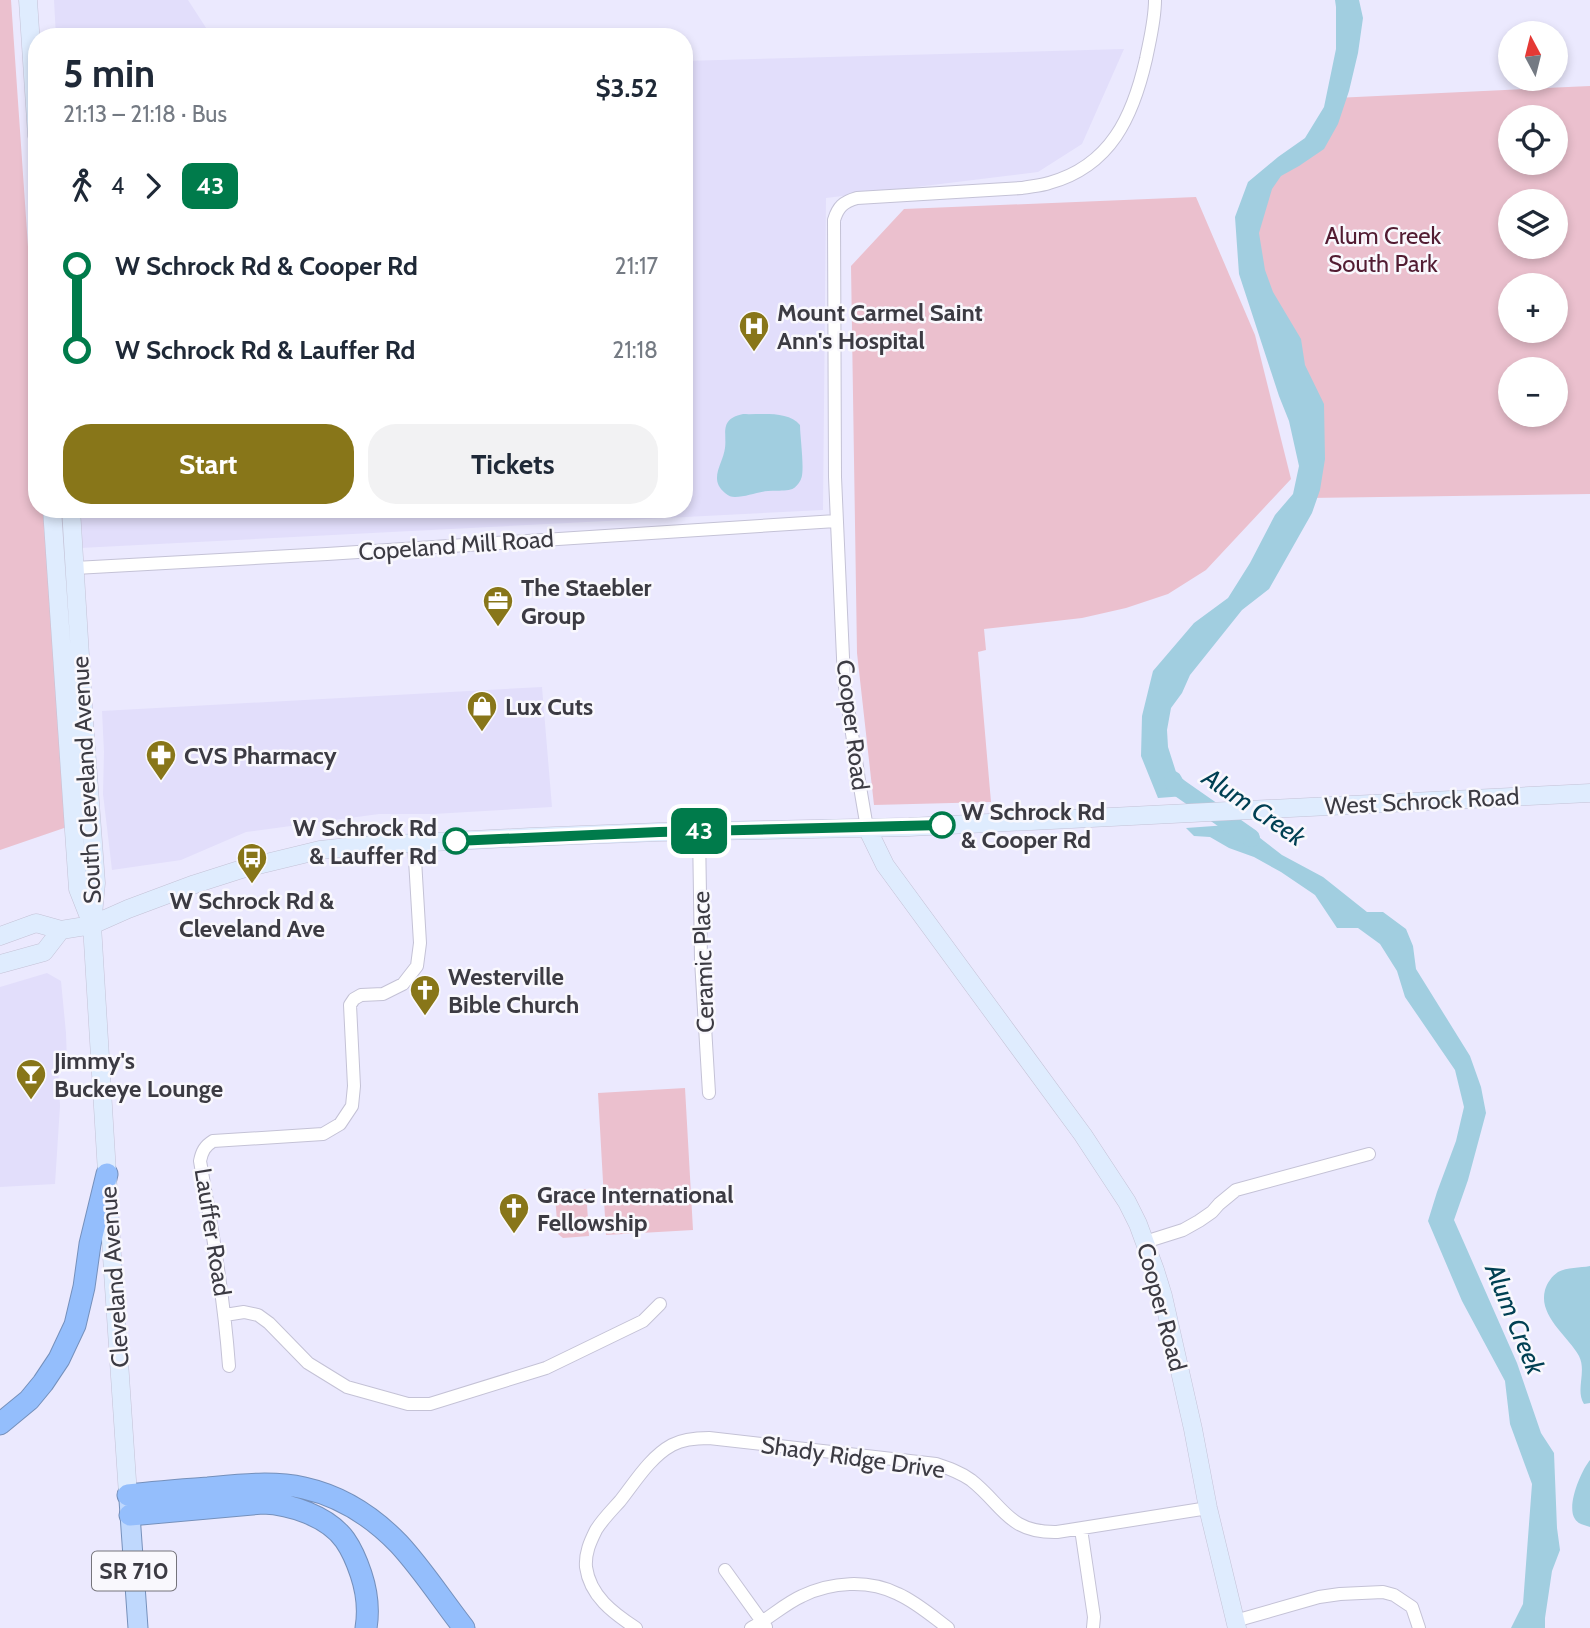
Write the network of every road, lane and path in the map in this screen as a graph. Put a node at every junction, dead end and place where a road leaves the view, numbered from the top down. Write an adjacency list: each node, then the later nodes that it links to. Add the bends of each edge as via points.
1 (28, 0): 3 (main road)
2 (1155, 0): 6 (street, Cooper Road, via 1139,89 1129,114 1098,157 1074,173 1022,188 857,198 837,209)
3 (30, 28)
4 (53, 518): 12 (main road, South Cleveland Avenue, via 78,889)
5 (72, 518): 7 (main road, South Cleveland Avenue)
6 (836, 521): 7 (street, Copeland Mill Road); 9 (street, Cooper Road, via 844,680)
7 (75, 568): 12 (main road, South Cleveland Avenue, via 96,883)
8 (1590, 793): 9 (main road, West Schrock Road)
9 (867, 828): 10 (main road, West Schrock Road); 19 (main road, Cooper Road, via 885,865 1100,1160)
10 (699, 831): 11 (main road, West Schrock Road); 16 (street, Ceramic Place)
11 (414, 843): 12 (main road, West Schrock Road, via 320,850 254,866); 21 (street, Lauffer Road, via 420,943 417,966 403,984 383,994 361,995 350,1006 354,1086 352,1106 341,1124 323,1134 214,1141 201,1153)
12 (92, 925): 13 (main road, West Schrock Road); 18 (main road, Cleveland Avenue / SR 710)
13 (61, 930): 14 (main road, West Schrock Road, via 36,923); 15 (main road, via 44,951)
14 (0, 936)
15 (0, 964)
16 (709, 1093)
17 (1369, 1154): 19 (street, via 1237,1190 1199,1222)
18 (107, 1174): 23 (highway, via 75,1325 43,1383); 24 (main road, Cleveland Avenue / SR 710)
19 (1145, 1242): 25 (main road, Cooper Road, via 1163,1297)
20 (660, 1304): 21 (street, via 643,1321 546,1368 430,1404 408,1404 347,1387 308,1363 258,1315)
21 (225, 1315): 22 (street, Lauffer Road)
22 (229, 1366)
23 (0, 1424)
24 (129, 1505): 30 (main road, Cleveland Avenue / SR 710); 31 (highway, via 263,1503 300,1509 344,1538 357,1561 369,1612); 32 (highway, via 246,1484 304,1488 329,1496 381,1527)
25 (1208, 1508): 26 (street, Shady Ridge Drive); 28 (main road, Cooper Road)
26 (1081, 1528): 33 (street, Shady Ridge Drive, via 1033,1531 1011,1519 970,1479 936,1464 709,1438 679,1441 650,1464 598,1528 586,1556 592,1587 603,1603); 35 (street)
27 (725, 1570): 29 (street)
28 (1236, 1624): 36 (street, via 1319,1597 1383,1592 1412,1607)
29 (760, 1626): 34 (street, via 800,1597 848,1584 898,1594)
30 (138, 1628)
31 (366, 1628)
32 (464, 1628)
33 (636, 1628)
34 (948, 1628)
35 (1093, 1628)
36 (1419, 1628)

